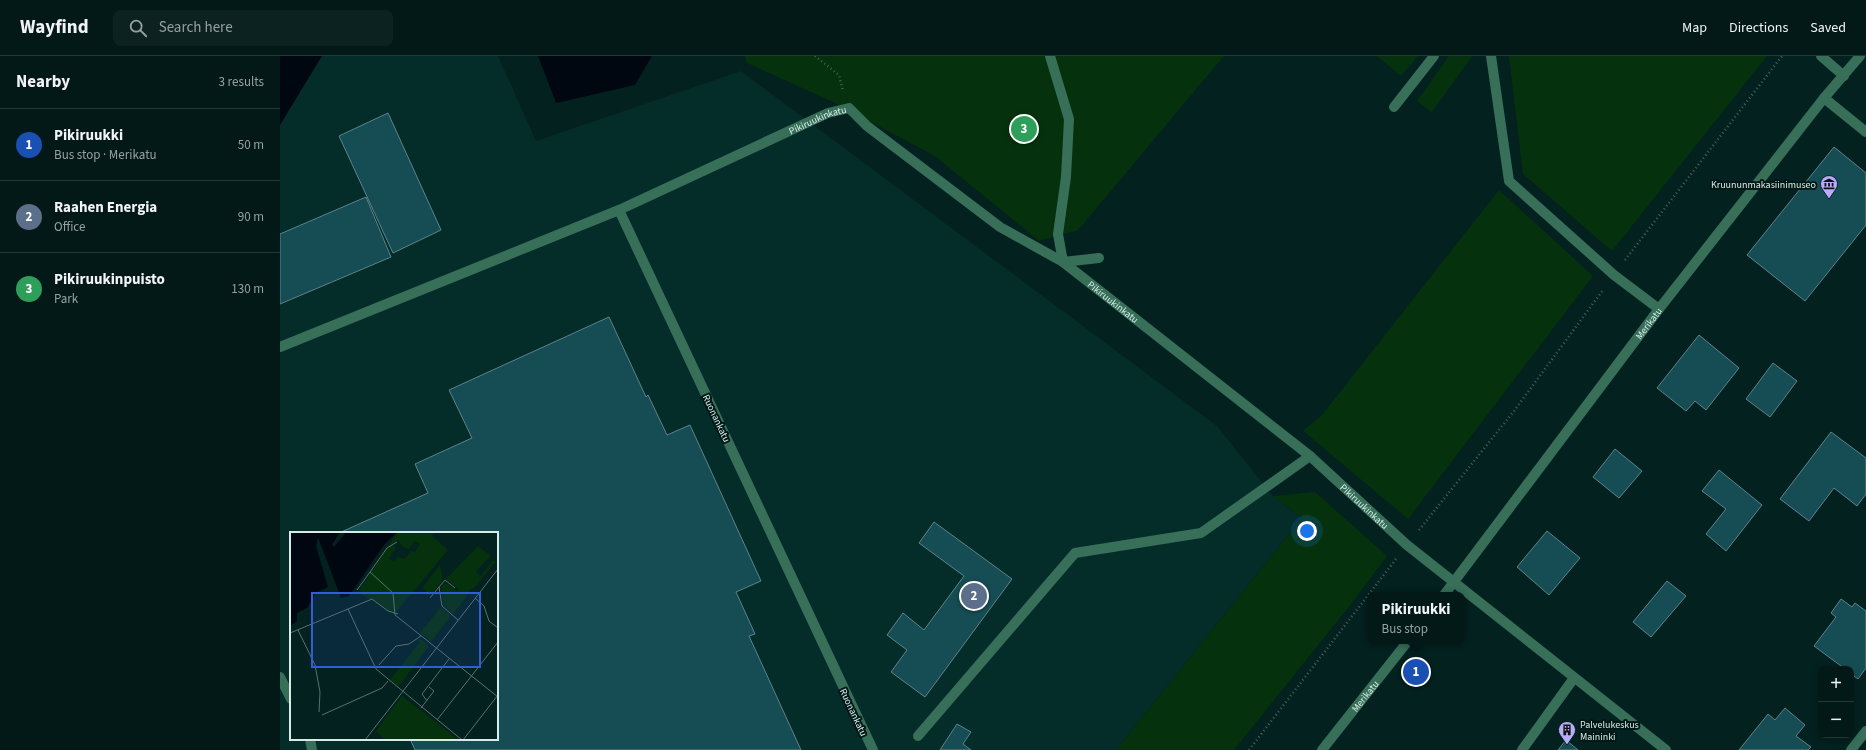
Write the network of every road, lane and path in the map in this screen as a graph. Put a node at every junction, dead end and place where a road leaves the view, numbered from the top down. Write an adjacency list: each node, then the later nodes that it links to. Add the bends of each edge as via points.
1 (815, 56): 11 (path, via 839,75)
2 (1050, 56): 15 (street, via 1069,119 1066,177 1058,234)
3 (1434, 56): 10 (street)
4 (1491, 56): 16 (street, via 1493,107 1509,181)
5 (1782, 56): 16 (path)
6 (1821, 56): 8 (street)
7 (1860, 56): 8 (street, Merikatu)
8 (1844, 76): 9 (street, Merikatu)
9 (1824, 98): 12 (street); 17 (street, Merikatu)
10 (1394, 107)
11 (849, 108): 13 (street, Pikiruukinkatu, via 828,113); 15 (street, Pikiruukinkatu, via 867,126 1000,227)
12 (1866, 132)
13 (619, 210): 18 (street); 33 (street, Ruonankatu)
14 (1099, 258): 15 (street)
15 (1063, 262): 19 (street, Pikiruukinkatu)
16 (1614, 275): 17 (street); 20 (path, via 1514,411)
17 (1659, 309): 21 (street, Merikatu)
18 (280, 347)
19 (1310, 456): 20 (street, Pikiruukinkatu); 30 (street, via 1201,533 1075,553)
20 (1407, 545): 21 (street, Pikiruukinkatu); 22 (path)
21 (1454, 582): 23 (street, Merikatu); 27 (street, Pikiruukinkatu)
22 (1371, 592)
23 (1446, 592)
24 (1367, 597): 34 (path)
25 (1406, 644): 35 (street, Merikatu)
26 (280, 677): 28 (street)
27 (1574, 678): 36 (street); 37 (street, Pikiruukinkatu)
28 (290, 697)
29 (1866, 731): 38 (street)
30 (918, 736)
31 (310, 740): 32 (street)
32 (312, 750)
33 (873, 750)
34 (1249, 750)
35 (1322, 750)
36 (1522, 750)
37 (1666, 750)
38 (1851, 750)

